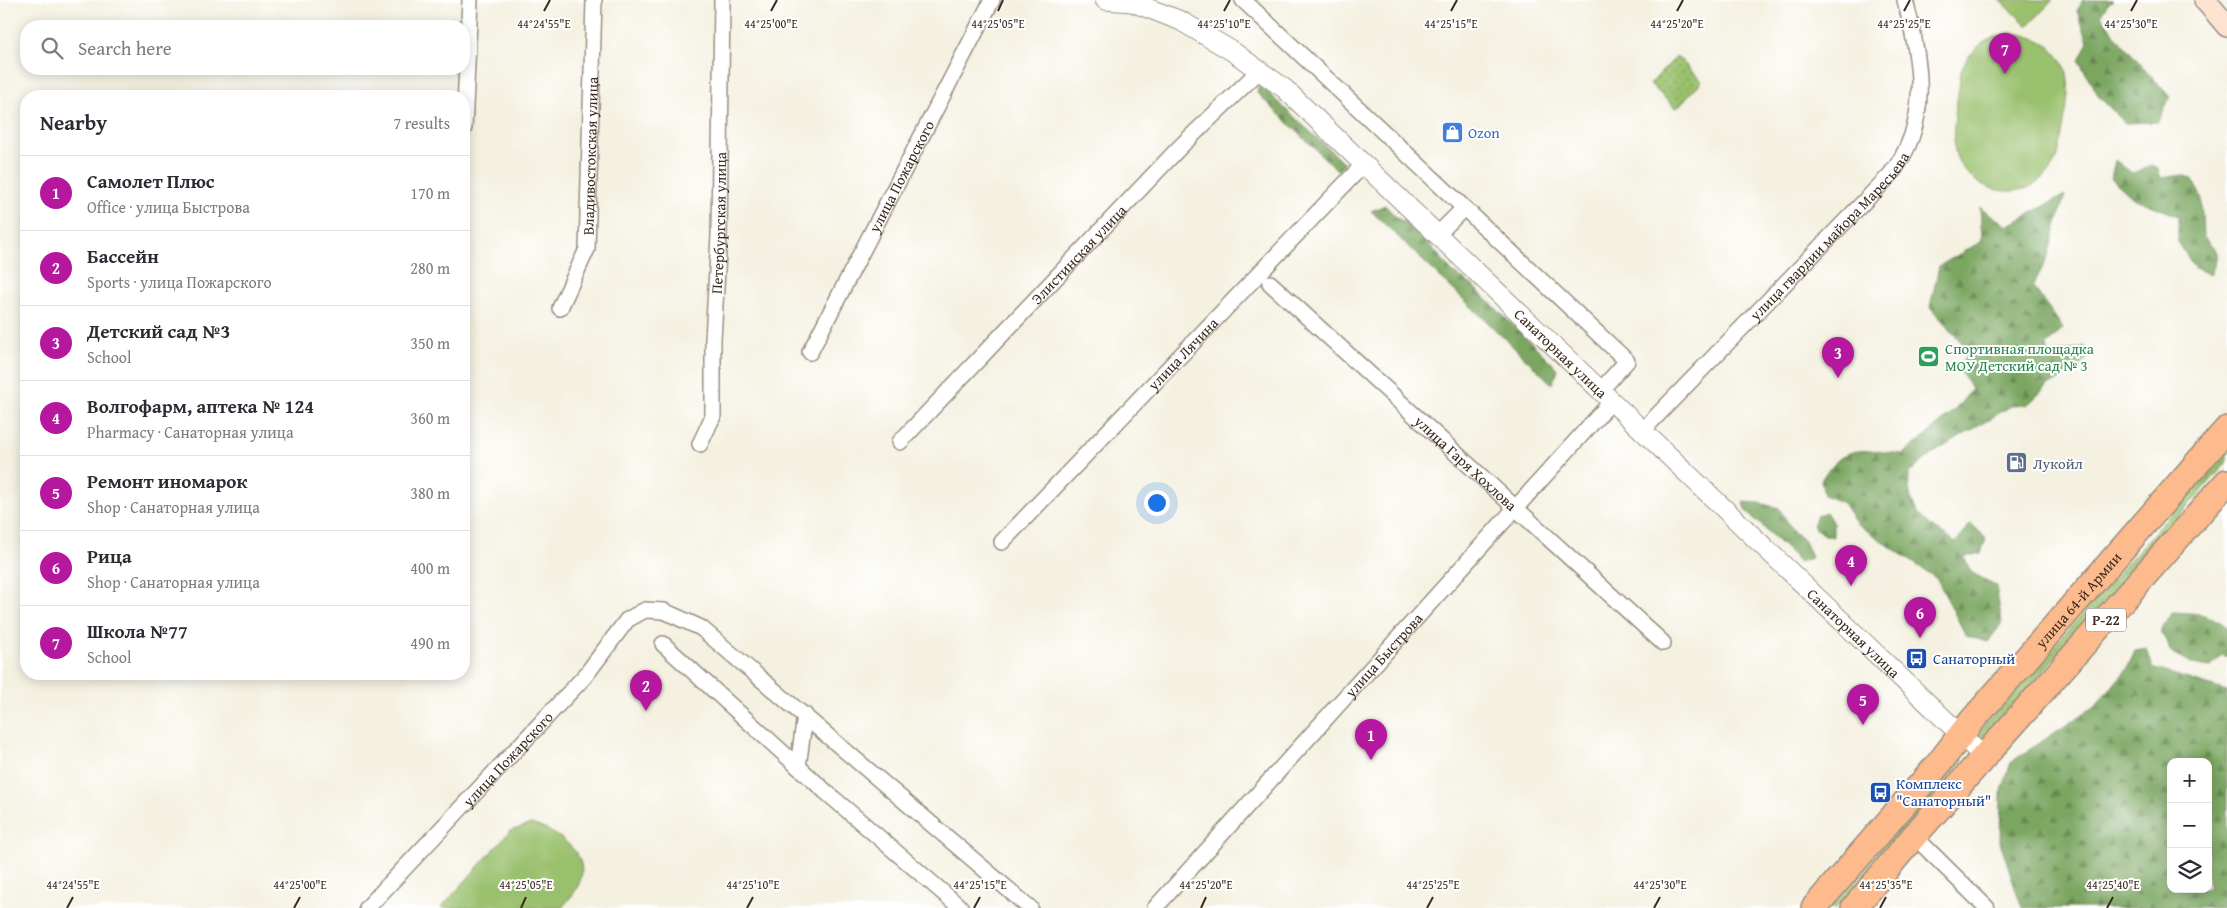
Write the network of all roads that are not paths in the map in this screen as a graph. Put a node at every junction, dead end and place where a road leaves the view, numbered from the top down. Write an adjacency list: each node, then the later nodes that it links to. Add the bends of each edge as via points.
1 (470, 0): 9 (street)
2 (594, 0): 18 (street, Владивостокская улица, via 587,249)
3 (722, 0): 24 (street, Петербургская улица, via 713,416)
4 (992, 0): 19 (street, улица Пожарского)
5 (1105, 0): 11 (street, Санаторная улица, via 1132,2 1181,21)
6 (1243, 0): 15 (street)
7 (1905, 0): 22 (street, улица гвардии майора Маресьева, via 1920,91 1913,136 1899,163)
8 (2205, 0): 10 (main road)
9 (469, 20)
10 (2227, 26)
11 (1260, 70): 14 (street, Санаторная улица, via 1285,89); 23 (street, Элистинская улица, via 1179,148)
12 (466, 75): 13 (street)
13 (466, 90)
14 (1364, 164): 16 (street, Санаторная улица); 27 (street, улица Лячина)
15 (1463, 209): 16 (street); 20 (street, улица Быстрова, via 1627,361)
16 (1438, 235): 20 (street, Санаторная улица)
17 (1270, 283): 26 (street, улица Гаря Хохлова)
18 (560, 308)
19 (810, 352)
20 (1607, 395): 22 (street, Санаторная улица); 26 (street, улица Быстрова)
21 (2227, 429): 31 (highway, улица 64-й Армии / Р-22)
22 (1643, 430): 31 (street, Санаторная улица)
23 (900, 442)
24 (700, 444)
25 (2227, 482): 32 (highway, Р-22)
26 (1516, 508): 28 (street, улица Гаря Хохлова); 38 (street, улица Быстрова)
27 (1002, 542)
28 (1663, 643)
29 (663, 644): 33 (street)
30 (805, 715): 33 (street); 35 (street, улица Пожарского, via 701,628 664,610 646,610 628,620 585,676); 37 (street)
31 (1960, 735): 32 (street, Санаторная улица); 39 (highway, улица 64-й Армии / Р-22)
32 (1984, 758): 34 (highway, Р-22)
33 (798, 767): 36 (street)
34 (1914, 836): 40 (highway, Р-22); 41 (street)
35 (367, 908)
36 (961, 908)
37 (1030, 908)
38 (1155, 908)
39 (1814, 908)
40 (1854, 908)
41 (1987, 908)

